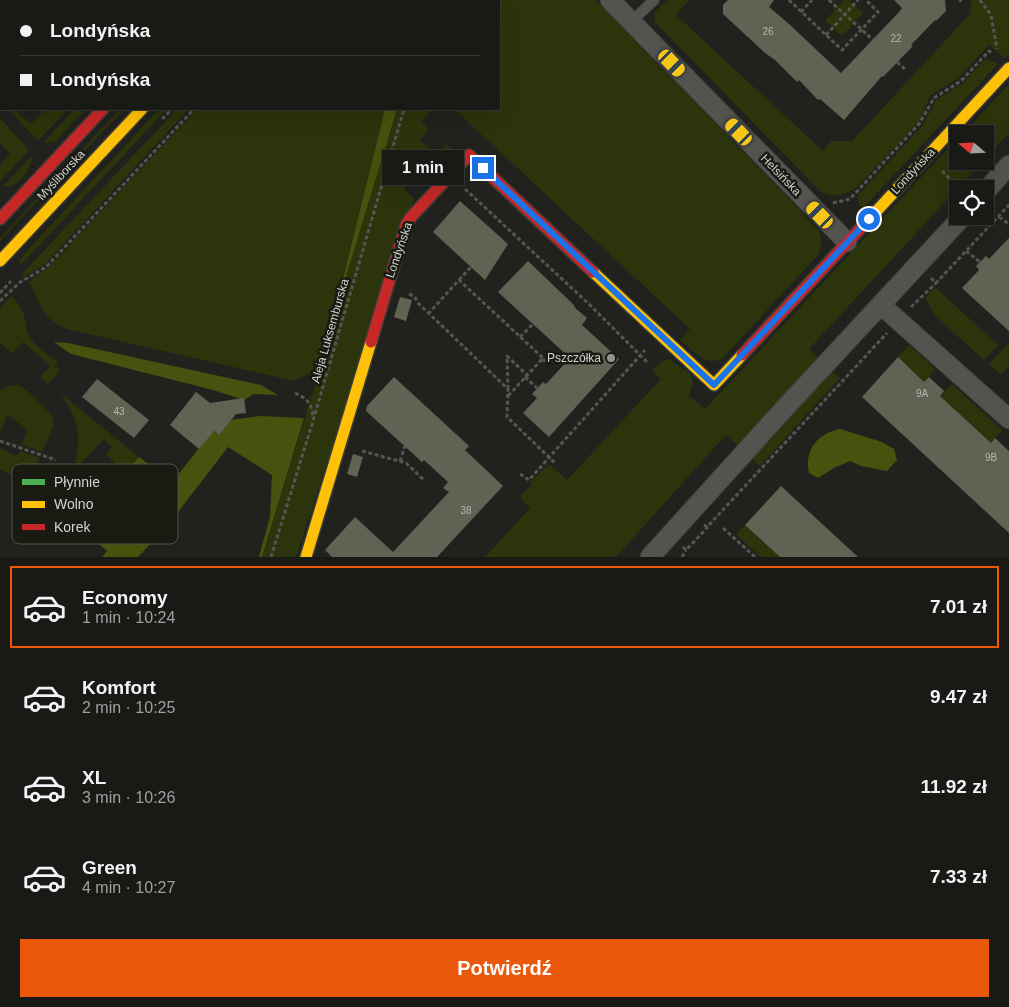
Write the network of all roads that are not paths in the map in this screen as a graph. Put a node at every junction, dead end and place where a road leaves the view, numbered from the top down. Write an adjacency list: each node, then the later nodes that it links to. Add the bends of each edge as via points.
1 (610, 0): 3 (street, Helsińska)
2 (654, 0): 3 (lane)
3 (631, 22): 11 (street, Helsińska)
4 (1009, 68): 11 (street, Londyńska)
5 (102, 110): 9 (street, Myśliborska)
6 (141, 110): 12 (street, Myśliborska)
7 (1009, 165): 8 (street)
8 (994, 182)
9 (0, 219)
10 (955, 225): 13 (street)
11 (847, 242): 15 (street, Londyńska, via 714,385 469,155 408,220)
12 (0, 261)
13 (881, 306): 14 (street); 16 (street)
14 (1009, 418)
15 (306, 557)
16 (650, 557)

